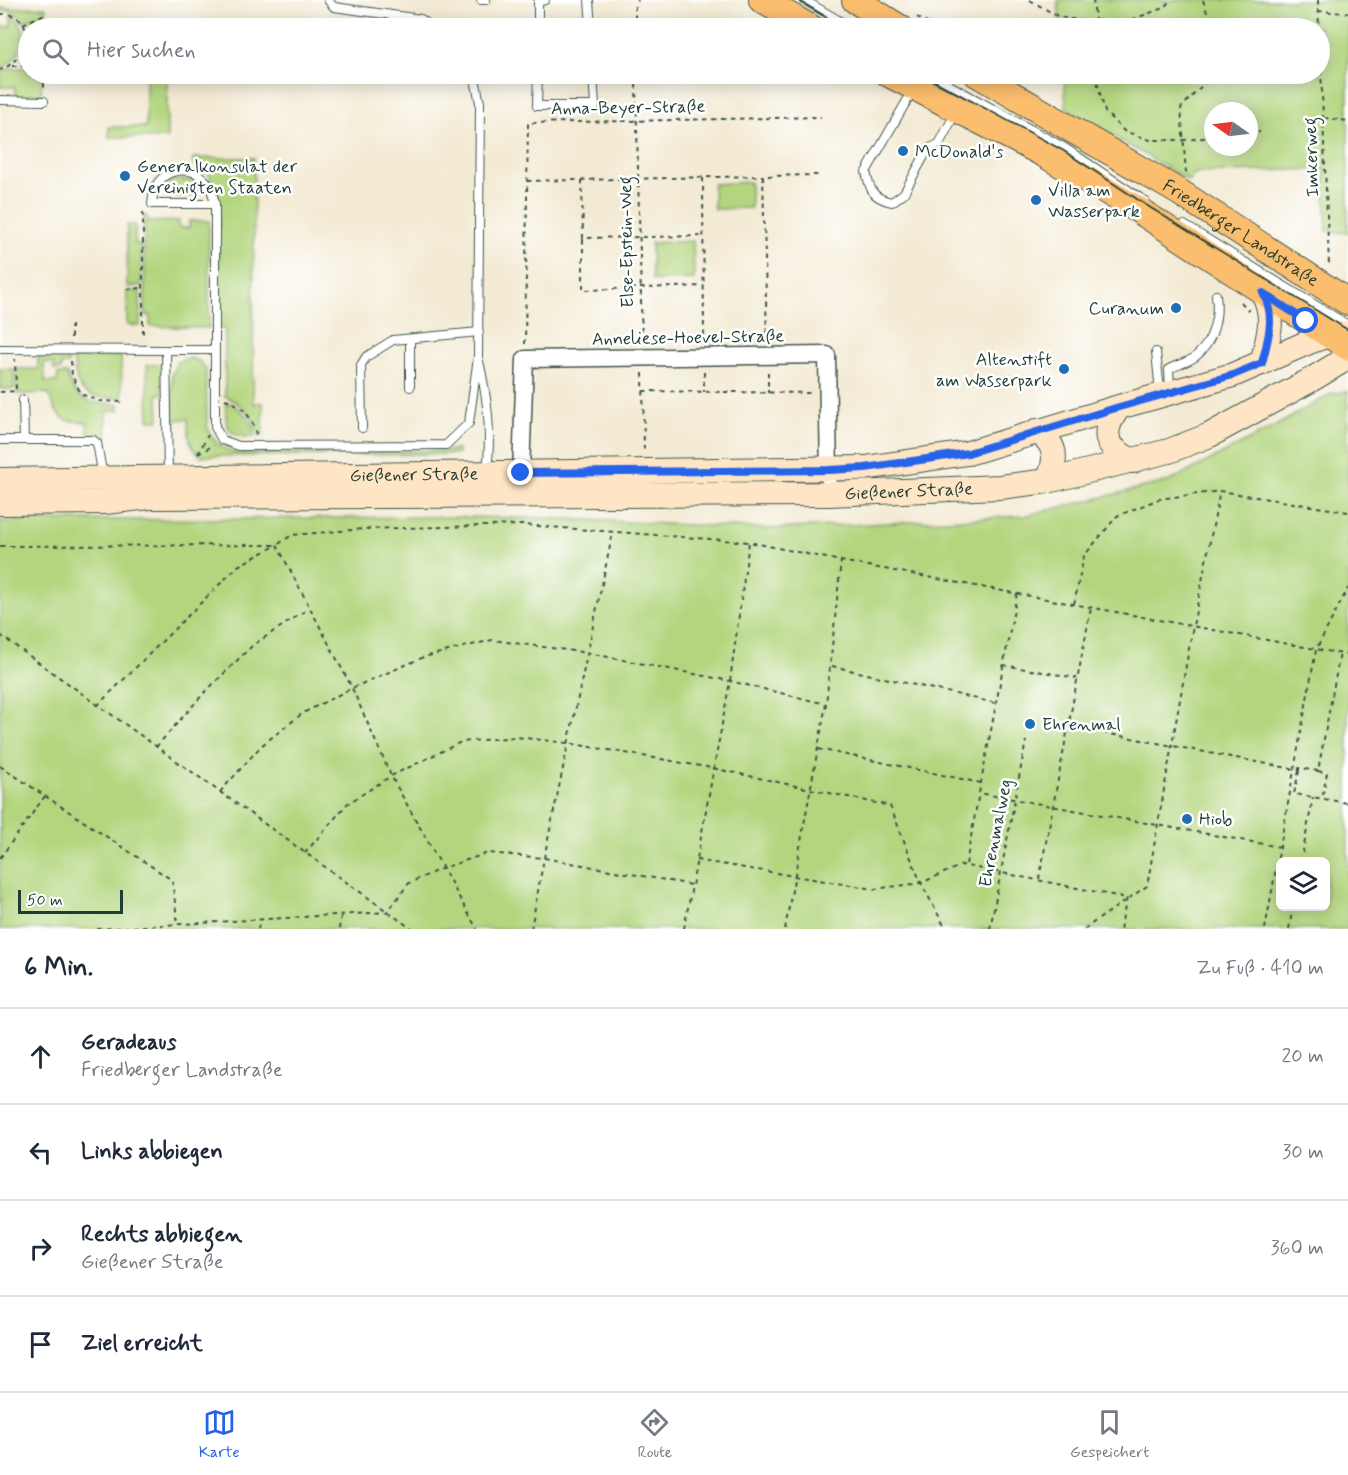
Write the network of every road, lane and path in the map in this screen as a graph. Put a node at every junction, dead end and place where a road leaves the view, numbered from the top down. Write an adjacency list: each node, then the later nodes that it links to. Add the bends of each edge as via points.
1 (328, 0): 21 (lane, via 334,7)
2 (481, 0): 3 (lane)
3 (486, 0)
4 (545, 0): 22 (lane, via 538,2)
5 (590, 0): 23 (lane)
6 (639, 0): 24 (path)
7 (762, 0): 25 (main road)
8 (804, 0): 26 (lane)
9 (855, 0): 27 (main road)
10 (1030, 0): 28 (path)
11 (1093, 0): 29 (path)
12 (1171, 0): 30 (path)
13 (1203, 0): 31 (path)
14 (1318, 0): 15 (path)
15 (1318, 11): 16 (path); 32 (path)
16 (1348, 13)
17 (0, 14): 19 (path)
18 (45, 14): 20 (path)
19 (19, 18)
20 (36, 18)
21 (414, 18)
22 (538, 18)
23 (591, 18)
24 (635, 18)
25 (794, 18)
26 (835, 18)
27 (884, 18)
28 (1065, 18)
29 (1095, 18)
30 (1141, 18)
31 (1209, 18)
32 (1318, 18)
33 (18, 56): 34 (path)
34 (9, 67): 35 (path); 36 (path)
35 (18, 67)
36 (0, 70)
37 (44, 84): 50 (path)
38 (476, 84): 82 (lane, via 480,103)
39 (538, 84): 40 (lane, via 537,106 595,106)
40 (594, 84)
41 (636, 84): 54 (path, Else-Epstein-Weg)
42 (920, 84): 51 (lane, via 866,172 870,191 882,200 892,202 904,193 928,149 939,144)
43 (926, 84): 51 (main road, Friedberger Landstraße)
44 (928, 84): 67 (lane, Friedberger Landstraße, via 1065,148)
45 (994, 84): 79 (main road, Friedberger Landstraße, via 1179,192)
46 (1098, 84): 57 (path, via 1105,112 1124,131 1150,140)
47 (1203, 84): 57 (path, via 1181,108)
48 (1322, 84): 53 (path, Imkerweg)
49 (0, 100): 50 (lane)
50 (44, 101)
51 (957, 109): 80 (main road, Friedberger Landstraße, via 1140,211)
52 (821, 117): 54 (path, Anna-Beyer-Straße)
53 (1323, 118): 55 (path); 72 (path, Imkerweg)
54 (637, 121): 62 (path, Else-Epstein-Weg); 64 (path, Anna-Beyer-Straße, via 528,123)
55 (1348, 121)
56 (1204, 138): 57 (path)
57 (1184, 140): 58 (path)
58 (1185, 152)
59 (820, 175): 60 (path)
60 (763, 176): 61 (path); 93 (path)
61 (703, 178): 62 (path); 69 (path)
62 (639, 179): 63 (path); 71 (path, Else-Epstein-Weg)
63 (582, 180): 64 (path); 70 (path)
64 (527, 181): 97 (path, Anna-Beyer-Straße)
65 (215, 204): 65 (lane, via 152,204 153,190 169,173 190,170 206,180); 90 (lane)
66 (144, 206): 74 (path)
67 (1155, 207)
68 (1179, 222): 83 (lane, Friedberger Landstraße)
69 (704, 236): 71 (path); 73 (path)
70 (583, 238): 71 (path); 75 (path, via 584,290)
71 (640, 238): 75 (path, Else-Epstein-Weg)
72 (1330, 271)
73 (704, 286): 75 (path); 96 (path)
74 (143, 288): 76 (path); 88 (path)
75 (641, 288): 95 (path, Else-Epstein-Weg)
76 (127, 289)
77 (1216, 295): 106 (lane, via 1218,312 1211,337 1196,357 1169,369)
78 (1236, 296): 80 (path)
79 (1348, 302)
80 (1257, 303): 83 (main road, Friedberger Landstraße); 98 (main road, via 1269,304 1271,325)
81 (71, 326): 87 (path)
82 (479, 332): 84 (lane); 94 (lane)
83 (1343, 335): 98 (main road, Gießener Straße)
84 (410, 339): 100 (lane); 112 (lane, via 393,340 366,357 362,365)
85 (0, 349): 86 (lane)
86 (15, 349): 87 (lane); 102 (path, via 16,392)
87 (71, 349): 88 (lane); 108 (path, via 72,375 81,394 99,401)
88 (143, 350): 89 (lane)
89 (166, 350): 90 (lane); 126 (lane)
90 (215, 350): 111 (lane)
91 (1156, 352): 106 (lane)
92 (1348, 353): 99 (main road, Gießener Straße)
93 (768, 356): 96 (street, Anneliese-Hoevel-Straße); 104 (path); 105 (street, Anneliese-Hoevel-Straße, via 827,355)
94 (478, 357): 116 (lane, via 470,423 446,445 239,446); 125 (lane, via 487,396)
95 (642, 357): 96 (street, Anneliese-Hoevel-Straße); 97 (street, Anneliese-Hoevel-Straße); 101 (path, Else-Epstein-Weg)
96 (704, 357): 103 (path)
97 (525, 359): 121 (street)
98 (1262, 363): 106 (main road, Gießener Straße)
99 (1337, 369): 118 (main road, Gießener Straße, via 1210,435)
100 (410, 387)
101 (643, 391): 103 (path); 120 (path, Else-Epstein-Weg)
102 (0, 392)
103 (704, 392): 104 (path)
104 (768, 393): 105 (path)
105 (827, 393): 119 (street, Anneliese-Hoevel-Straße)
106 (1166, 394): 110 (main road, Gießener Straße)
107 (23, 400): 115 (lane)
108 (123, 402)
109 (223, 406): 117 (path, via 223,398 241,408 253,424)
110 (1119, 407): 113 (main road, Gießener Straße); 118 (main road, via 1108,422 1107,432 1118,453)
111 (215, 427): 116 (lane); 116 (path, via 198,453)
112 (362, 428)
113 (1036, 431): 119 (main road, Gießener Straße, via 968,453); 124 (main road, via 1045,436 1055,455)
114 (0, 440): 115 (lane)
115 (24, 440): 122 (lane, via 93,440 97,443)
116 (222, 440)
117 (256, 440)
118 (1133, 461): 124 (main road, Gießener Straße)
119 (829, 470): 120 (main road, Gießener Straße); 128 (street, Anneliese-Hoevel-Straße)
120 (645, 472): 121 (main road, Gießener Straße)
121 (521, 473): 125 (main road, Gießener Straße)
122 (103, 478): 123 (main road, Gießener Straße); 126 (main road, Gießener Straße)
123 (0, 480)
124 (1048, 482): 128 (main road, Gießener Straße)
125 (487, 485): 126 (main road, Gießener Straße); 128 (main road, Gießener Straße)
126 (168, 487): 129 (main road, Gießener Straße, via 150,497 105,502)
127 (1220, 491): 130 (path); 138 (path, via 1159,499 1117,516 1084,556); 141 (path)
128 (829, 494)
129 (0, 503)
130 (1348, 512)
131 (613, 532): 132 (path); 133 (path, via 523,525 439,526 292,536); 144 (path)
132 (749, 542): 135 (path); 150 (path)
133 (277, 545): 134 (path); 139 (path); 154 (path, via 238,566)
134 (0, 546)
135 (841, 561): 137 (path); 147 (path)
136 (1348, 588): 143 (path)
137 (1017, 594): 138 (path); 148 (path)
138 (1074, 604): 140 (path)
139 (309, 608): 151 (path); 159 (path, via 253,645)
140 (1091, 608): 141 (path); 149 (path)
141 (1193, 627): 143 (path); 158 (path)
142 (0, 635): 154 (path)
143 (1316, 650): 145 (path); 163 (path)
144 (588, 653): 150 (path); 151 (path, via 492,640 424,657); 157 (path)
145 (1340, 653): 146 (path); 164 (path)
146 (1348, 655)
147 (830, 665): 152 (path); 153 (path)
148 (1003, 665): 149 (path); 152 (path)
149 (1077, 678): 155 (path)
150 (730, 681): 153 (path); 162 (path)
151 (352, 688): 165 (path); 168 (path, via 303,713 261,746)
152 (995, 703): 166 (path)
153 (826, 704): 160 (path)
154 (97, 706): 159 (path)
155 (1068, 726): 158 (path); 175 (path)
156 (1026, 741): 173 (path, Ehrenmalweg)
157 (568, 743): 162 (path); 165 (path, via 516,737 461,742); 181 (path)
158 (1171, 746): 163 (path); 176 (path)
159 (156, 747): 168 (path)
160 (818, 748): 166 (path); 167 (path)
161 (0, 766): 170 (path)
162 (712, 768): 167 (path); 182 (path)
163 (1297, 769): 164 (path); 171 (path, via 1294,794); 177 (path)
164 (1318, 770): 172 (path, via 1328,773)
165 (391, 776): 178 (path, via 347,804); 184 (path)
166 (981, 783): 169 (path)
167 (810, 789): 186 (path); 188 (path, via 890,806)
168 (220, 792): 178 (path)
169 (979, 793): 173 (path); 183 (path)
170 (45, 796): 180 (path); 195 (path, via 172,880)
171 (1313, 797): 172 (path); 179 (path)
172 (1322, 799): 174 (path)
173 (1015, 800): 175 (path); 185 (path, Ehrenmalweg)
174 (1348, 803)
175 (1053, 807): 176 (path); 187 (path)
176 (1158, 826): 177 (path); 190 (path, via 1147,886)
177 (1280, 847): 208 (path)
178 (305, 853): 192 (path)
179 (1302, 857)
180 (0, 858)
181 (544, 858): 184 (path, via 488,853); 189 (path); 201 (path)
182 (696, 860): 186 (path); 189 (path)
183 (966, 866): 185 (path); 188 (path)
184 (442, 868): 192 (path, via 409,883); 200 (path)
185 (1001, 872): 187 (path); 205 (path, Ehrenmalweg)
186 (794, 877): 188 (path, via 874,889); 203 (path)
187 (1038, 880): 190 (path)
188 (921, 883): 204 (path)
189 (692, 885): 202 (path)
190 (1127, 898): 206 (path); 207 (path)
191 (1292, 911): 209 (path)
192 (387, 912): 193 (path); 199 (path)
193 (341, 916): 194 (path); 198 (path)
194 (260, 919): 195 (path); 197 (path)
195 (178, 925): 196 (path)
196 (97, 929)
197 (258, 929)
198 (339, 929)
199 (412, 929)
200 (477, 929)
201 (531, 929)
202 (684, 929)
203 (785, 929)
204 (946, 929)
205 (990, 929)
206 (1084, 929)
207 (1120, 929)
208 (1265, 929)
209 (1289, 929)

